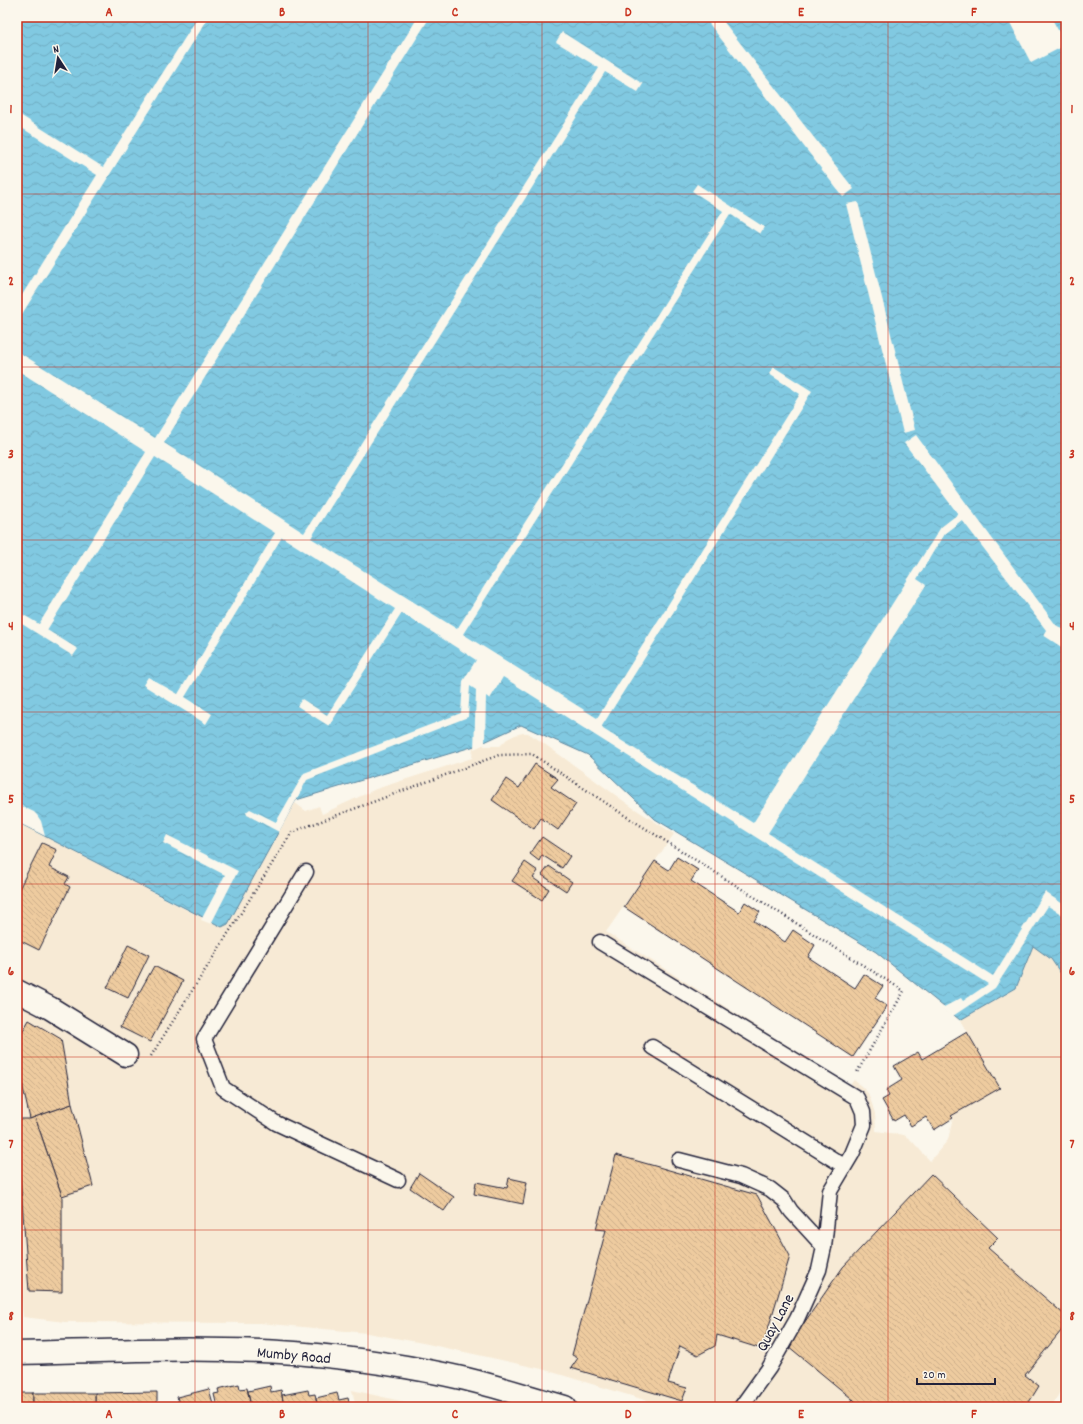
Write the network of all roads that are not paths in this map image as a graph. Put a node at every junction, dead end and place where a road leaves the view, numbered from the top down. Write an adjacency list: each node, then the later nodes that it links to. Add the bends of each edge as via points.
1 (306, 872): 8 (lane, via 204,1039 223,1088 276,1124)
2 (600, 942): 7 (lane, Quay Lane, via 857,1098 863,1112 864,1125)
3 (17, 991): 5 (main road, via 50,1008)
4 (652, 1047): 7 (lane)
5 (126, 1055)
6 (678, 1160): 9 (lane, via 741,1176 775,1192)
7 (844, 1166): 9 (lane, Quay Lane, via 830,1191)
8 (398, 1180)
9 (824, 1247): 12 (lane, Quay Lane, via 819,1270 797,1319 765,1374)
10 (17, 1349): 11 (main road, Mumby Road, via 188,1348 295,1353 405,1367 467,1379)
11 (554, 1406)
12 (741, 1407)

